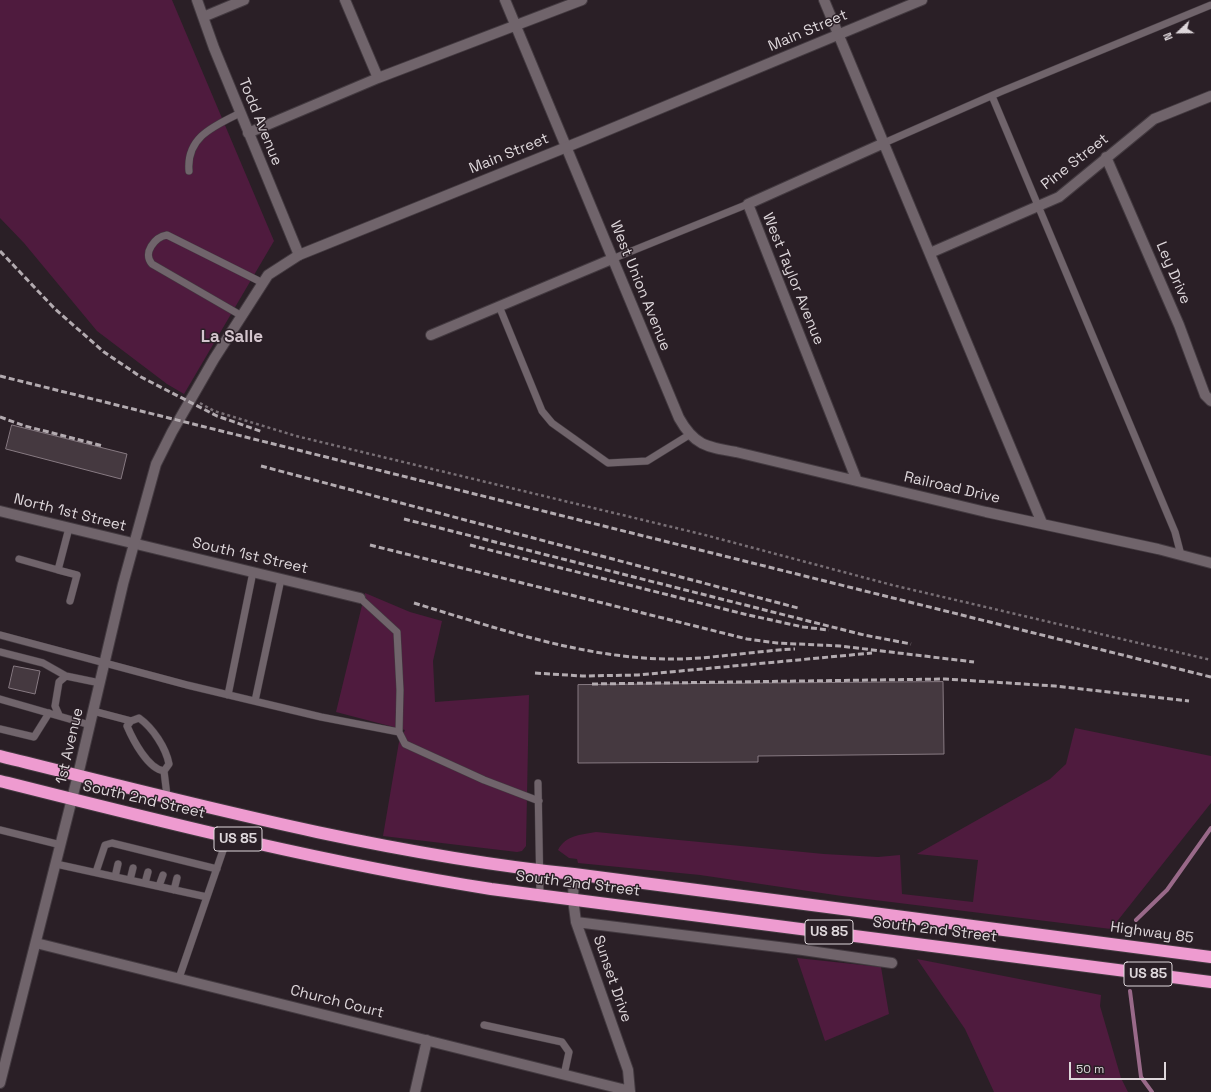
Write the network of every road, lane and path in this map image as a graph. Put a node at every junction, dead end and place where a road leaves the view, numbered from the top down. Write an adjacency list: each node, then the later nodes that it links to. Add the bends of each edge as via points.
1 (198, 0): 9 (street, Todd Avenue)
2 (244, 0): 9 (street)
3 (344, 0): 12 (street)
4 (505, 0): 10 (street, West Union Avenue)
5 (582, 0): 10 (street)
6 (824, 0): 11 (street)
7 (922, 0): 11 (street, Main Street)
8 (1211, 5): 13 (lane)
9 (203, 17): 15 (street, Todd Avenue)
10 (516, 26): 12 (street); 18 (street, West Union Avenue)
11 (839, 34): 17 (street); 18 (street, Main Street)
12 (378, 78): 16 (street)
13 (992, 96): 17 (lane); 22 (lane)
14 (1211, 96): 19 (street, Pine Street, via 1154,119)
15 (240, 113): 16 (street, Todd Avenue); 20 (lane, via 202,135 189,153)
16 (248, 133): 24 (street, Todd Avenue)
17 (884, 143): 21 (street, West Taylor Avenue); 23 (street)
18 (567, 147): 24 (street, Main Street); 25 (street, West Union Avenue)
19 (1106, 157): 22 (street, Pine Street, via 1059,197); 31 (street, Ley Drive, via 1179,325 1205,395)
20 (189, 171)
21 (748, 204): 25 (lane); 34 (street, West Taylor Avenue)
22 (1039, 207): 23 (street, Pine Street); 39 (lane, via 1175,532)
23 (930, 253): 36 (street)
24 (299, 255): 26 (street, Main Street, via 268,275)
25 (612, 259): 27 (street); 33 (street, West Union Avenue, via 679,418)
26 (263, 283): 28 (street, Main Street); 28 (lane, via 167,235 153,243 149,255 152,264)
27 (499, 306): 29 (street); 33 (lane, via 542,411 552,423 608,463 647,461)
28 (242, 316): 30 (street, Main Street)
29 (431, 335)
30 (192, 399): 32 (street, Main Street); 49 (path, via 214,411 296,436 697,533 892,585)
31 (1211, 400)
32 (179, 421): 38 (street, 1st Avenue, via 156,464)
33 (689, 435): 34 (street, Railroad Drive, via 712,448)
34 (857, 481): 36 (street, Railroad Drive)
35 (0, 511): 37 (street, North 1st Street)
36 (1042, 523): 39 (street, Railroad Drive)
37 (69, 528): 38 (street, North 1st Street); 42 (lane)
38 (133, 544): 43 (street, South 1st Street); 50 (street, 1st Avenue)
39 (1181, 555): 41 (street, Railroad Drive)
40 (19, 559): 42 (lane)
41 (1211, 563)
42 (58, 570): 46 (lane, via 77,576)
43 (253, 572): 44 (street, South 1st Street); 53 (lane)
44 (281, 579): 45 (street, South 1st Street); 55 (lane)
45 (360, 598): 62 (lane, via 397,632)
46 (70, 601)
47 (0, 635): 50 (lane)
48 (0, 652): 51 (lane, via 43,663)
49 (1211, 660)
50 (104, 662): 52 (street, 1st Avenue); 53 (lane)
51 (66, 676): 52 (lane); 58 (lane, via 60,682 55,706)
52 (100, 683): 56 (street, 1st Avenue)
53 (228, 695): 55 (lane)
54 (0, 699): 57 (lane)
55 (255, 701): 62 (lane)
56 (94, 711): 59 (lane); 60 (street, 1st Avenue)
57 (49, 713): 58 (lane); 61 (lane, via 34,737)
58 (59, 715): 60 (lane)
59 (131, 721): 64 (lane, via 127,726 151,766); 64 (lane, via 139,718 147,723 167,754 169,764)
60 (90, 725): 65 (street, 1st Avenue)
61 (0, 729)
62 (399, 732): 70 (lane, via 405,744 484,780)
63 (0, 756): 65 (highway, US 85)
64 (164, 771): 68 (lane)
65 (78, 775): 68 (highway, South 2nd Street / US 85); 69 (street, 1st Avenue)
66 (0, 781): 69 (highway, US 85)
67 (538, 783): 70 (lane)
68 (167, 796): 80 (highway, South 2nd Street / US 85, via 418,853)
69 (72, 799): 72 (highway, South 2nd Street / US 85); 73 (street, 1st Avenue)
70 (539, 801): 80 (lane)
71 (0, 830): 73 (lane)
72 (228, 836): 79 (lane); 91 (highway, South 2nd Street / US 85, via 405,876)
73 (61, 845): 76 (street, 1st Avenue)
74 (138, 849): 75 (lane); 79 (lane, via 151,856 182,864); 81 (lane, via 121,849 112,842 105,845)
75 (136, 857)
76 (56, 864): 81 (lane); 96 (street, 1st Avenue)
77 (118, 864): 85 (lane)
78 (133, 868): 87 (lane)
79 (217, 869): 92 (lane)
80 (540, 870): 83 (highway, South 2nd Street / US 85); 91 (lane)
81 (96, 872): 85 (lane)
82 (148, 872): 88 (lane)
83 (574, 874): 93 (street, Sunset Drive); 95 (highway, South 2nd Street / US 85)
84 (163, 875): 89 (lane)
85 (115, 877): 87 (lane)
86 (177, 878): 90 (lane)
87 (130, 880): 88 (lane)
88 (145, 883): 89 (lane)
89 (159, 886): 90 (lane)
90 (174, 890): 92 (lane)
91 (540, 895): 93 (highway, South 2nd Street / US 85)
92 (207, 897): 99 (lane)
93 (573, 898): 94 (street, Sunset Drive); 100 (highway, South 2nd Street / US 85)
94 (576, 922): 98 (street); 107 (street, Sunset Drive, via 628,1070)
95 (1089, 941): 97 (highway, Highway 85 / US 85)
96 (36, 943): 99 (street, Church Court); 103 (street, 1st Avenue)
97 (1211, 957)
98 (892, 963)
99 (179, 978): 102 (street, Church Court)
100 (1211, 982)
101 (484, 1025): 104 (lane, via 562,1042 569,1052)
102 (427, 1040): 104 (street, Church Court); 106 (street)
103 (2, 1069): 105 (street, 1st Avenue)
104 (564, 1075): 107 (street, Church Court)
105 (0, 1083)
106 (415, 1092)
107 (630, 1092)

